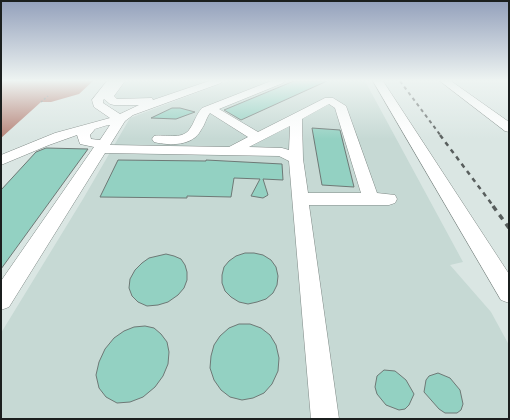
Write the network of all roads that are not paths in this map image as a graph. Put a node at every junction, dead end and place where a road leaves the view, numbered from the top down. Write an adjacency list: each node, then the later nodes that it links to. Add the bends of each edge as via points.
1 (97, 101): 12 (lane, via 98,105)
2 (112, 101): 3 (lane)
3 (147, 101)
4 (163, 101): 12 (lane)
5 (229, 101): 10 (lane)
6 (328, 101): 11 (lane)
7 (330, 101): 22 (lane, via 340,106)
8 (390, 101): 24 (lane)
9 (472, 101): 14 (lane)
10 (210, 108): 15 (lane); 17 (lane, via 201,115)
11 (296, 118): 15 (lane); 19 (lane)
12 (120, 119): 13 (lane); 16 (lane)
13 (91, 126): 16 (lane, via 83,134 85,141); 20 (lane, via 22,150)
14 (509, 128)
15 (258, 138): 18 (lane)
16 (104, 144): 17 (lane); 25 (lane)
17 (187, 144): 18 (lane)
18 (232, 151): 19 (lane, via 282,152)
19 (296, 159): 21 (lane)
20 (1, 161)
21 (301, 199): 22 (lane); 26 (lane)
22 (371, 199): 23 (lane)
23 (389, 199)
24 (509, 293)
25 (1, 300)
26 (325, 419)

